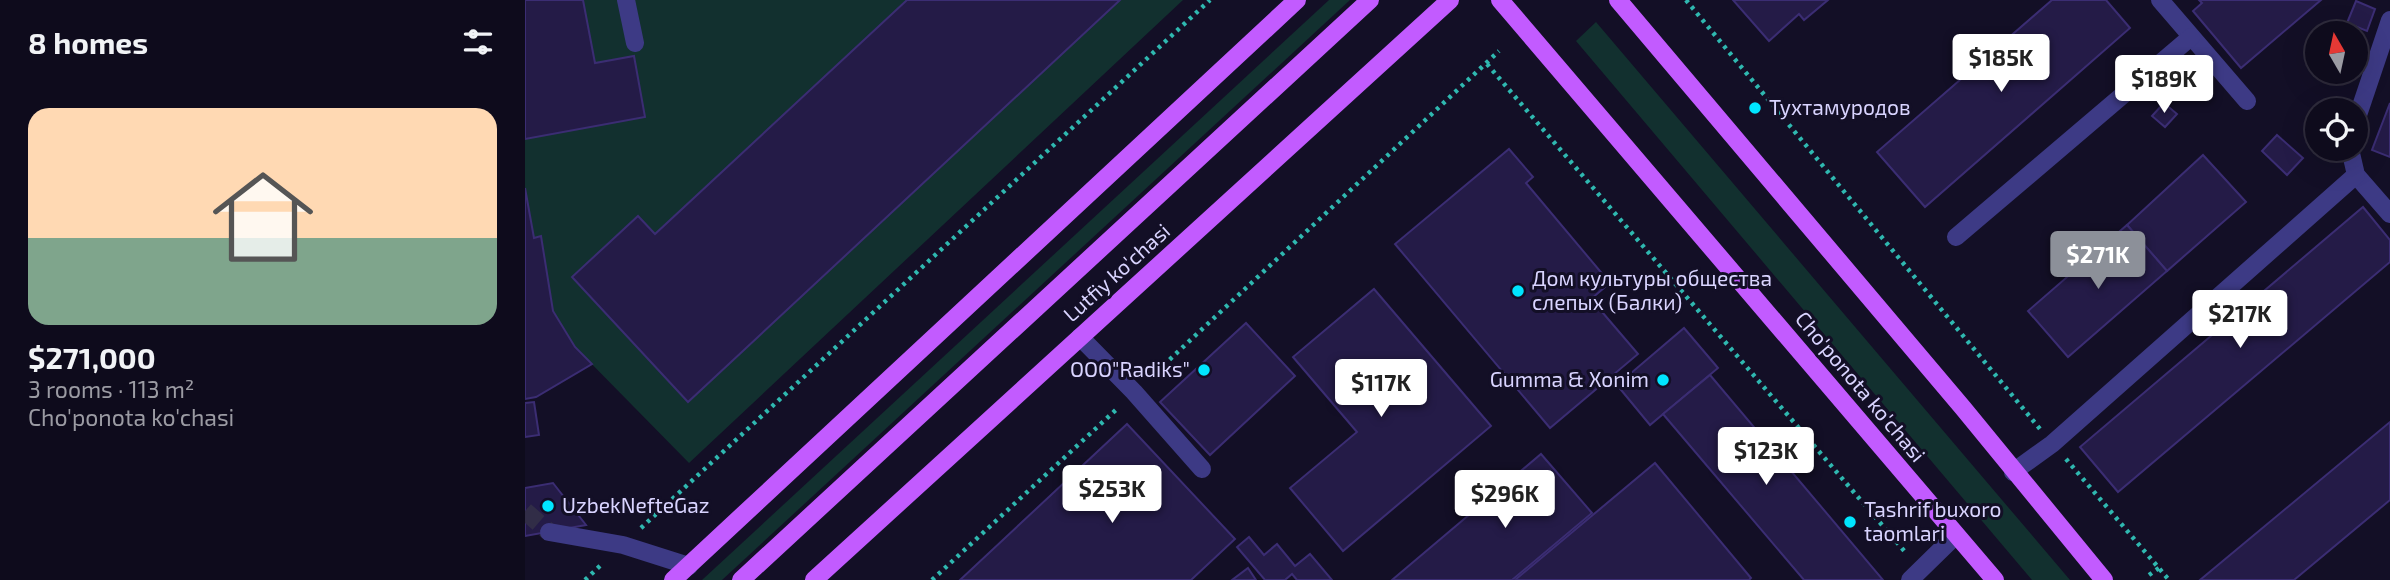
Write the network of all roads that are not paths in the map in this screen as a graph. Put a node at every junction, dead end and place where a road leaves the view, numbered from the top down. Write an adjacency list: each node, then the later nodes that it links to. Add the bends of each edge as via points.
1 (626, 0): 10 (street)
2 (1297, 0): 22 (main road)
3 (1370, 0): 25 (main road, Lutfiy ko'chasi)
4 (1450, 0): 17 (main road, Lutfiy ko'chasi)
5 (1500, 0): 21 (main road, Cho'ponota ko'chasi)
6 (1618, 0): 19 (main road)
7 (2160, 0): 9 (street)
8 (2390, 20): 11 (street)
9 (2191, 37): 12 (street); 16 (street)
10 (635, 43)
11 (2364, 98)
12 (2247, 101)
13 (2353, 161): 14 (street)
14 (2356, 175): 15 (street); 19 (street)
15 (2390, 214)
16 (1956, 237)
17 (1080, 337): 18 (street); 26 (main road, Lutfiy ko'chasi)
18 (1202, 469)
19 (2014, 472): 28 (main road)
20 (549, 531): 22 (street, via 623,545)
21 (1956, 535): 23 (street); 27 (main road, Cho'ponota ko'chasi)
22 (689, 566): 24 (main road)
23 (1915, 575)
24 (673, 580)
25 (741, 580)
26 (814, 580)
27 (1995, 580)
28 (2103, 580)

